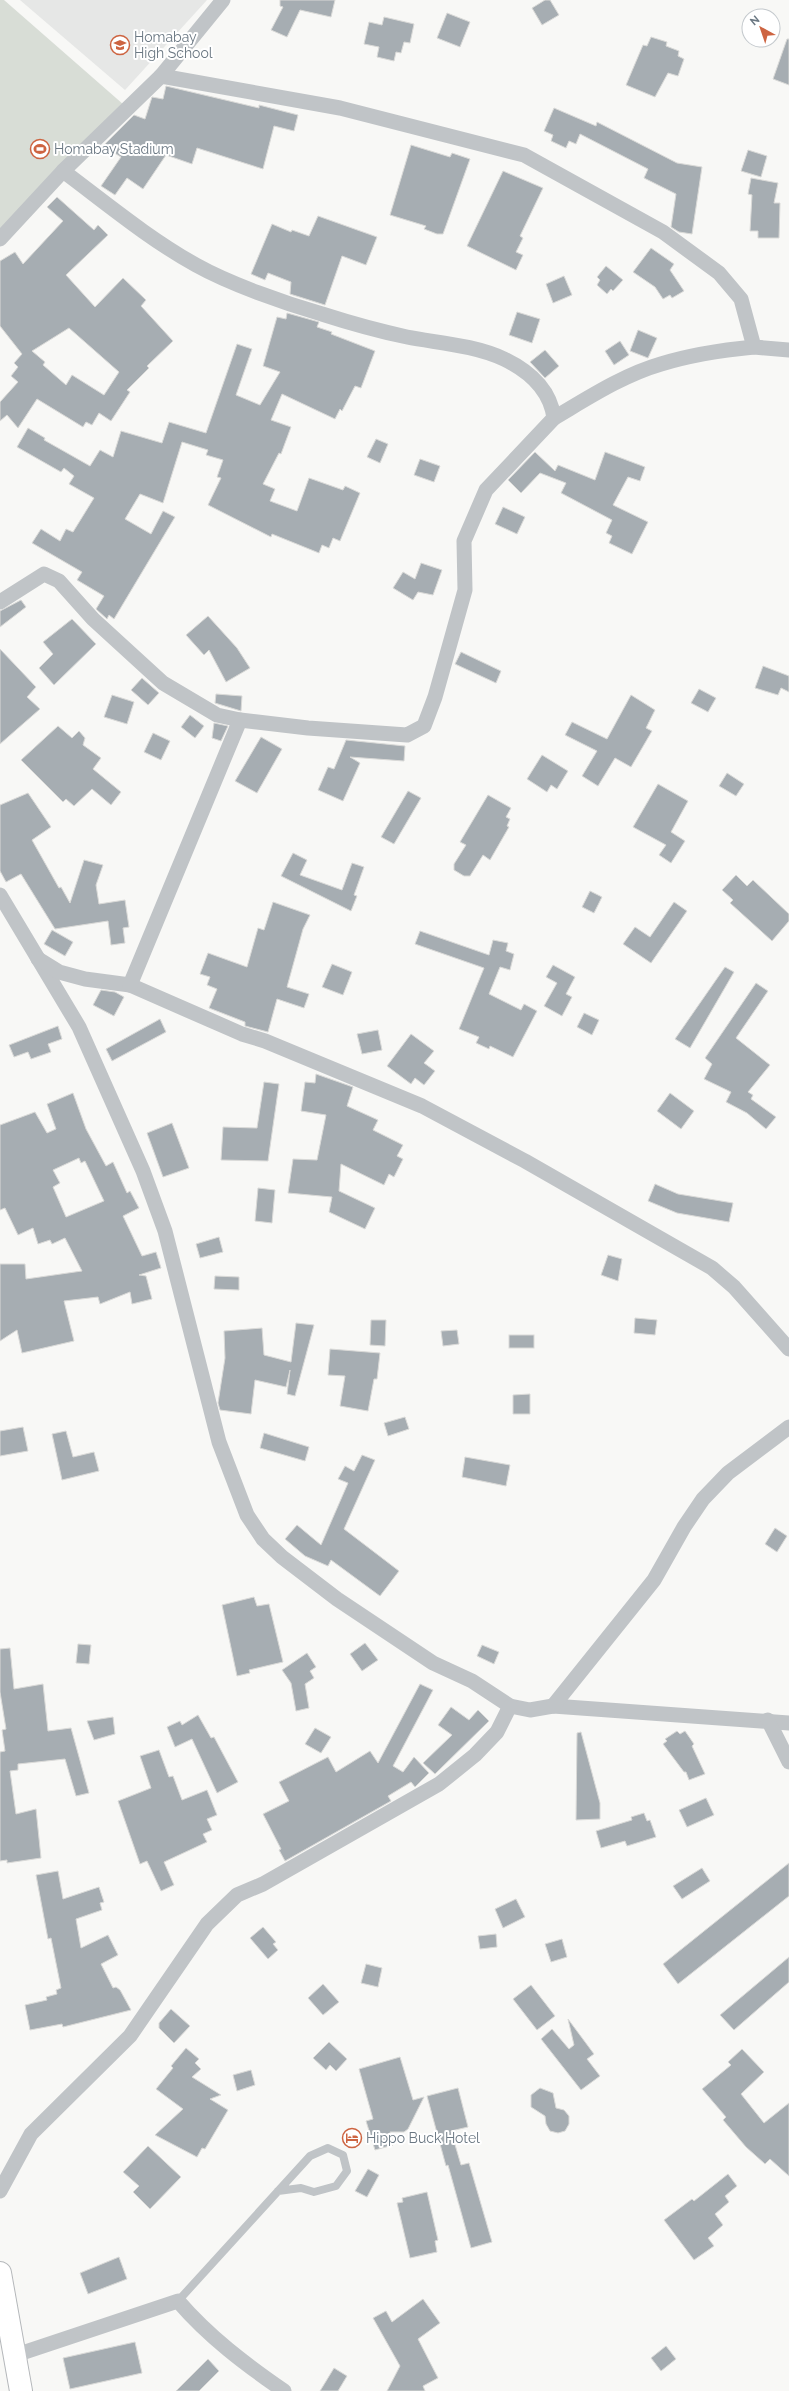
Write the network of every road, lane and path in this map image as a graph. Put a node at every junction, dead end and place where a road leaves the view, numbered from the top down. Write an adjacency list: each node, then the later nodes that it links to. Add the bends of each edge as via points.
1 (223, 0): 2 (street)
2 (161, 76): 3 (street); 5 (street, via 340,108 524,155 663,232 719,273 742,299)
3 (63, 171): 4 (street); 7 (street, via 170,249 196,266 234,283 322,314 503,358 529,373 545,390 552,405)
4 (0, 239)
5 (754, 347): 6 (street); 7 (street, via 728,349 660,364 615,383)
6 (789, 350)
7 (554, 418): 9 (street, via 486,490 464,541 466,590 424,726 407,735)
8 (0, 602): 9 (street, via 44,574 59,581 93,620 163,683 217,715)
9 (240, 720): 12 (street)
10 (0, 895): 11 (street)
11 (35, 957): 12 (street, via 59,972 84,979); 15 (street, via 78,1027 143,1171 165,1231 219,1442 247,1515 263,1539 282,1557 337,1599 433,1663 472,1682)
12 (130, 985): 13 (street, via 242,1034 265,1041 422,1106 525,1161 712,1268 734,1287)
13 (789, 1349)
14 (789, 1428): 16 (street, via 728,1473 703,1499 654,1580)
15 (510, 1706): 16 (street, via 530,1710); 20 (street, via 497,1732 475,1755 439,1784 263,1884 237,1895 207,1924 130,2036 31,2134)
16 (553, 1706): 17 (street)
17 (768, 1720): 18 (street); 19 (street)
18 (789, 1723)
19 (789, 1762)
20 (0, 2191)
21 (278, 2191): 21 (lane, via 310,2156 328,2148 343,2155 347,2171 336,2186 314,2192 301,2188); 23 (lane)
22 (0, 2273): 24 (highway)
23 (178, 2301): 24 (street); 26 (street, via 232,2355)
24 (13, 2356): 25 (highway)
25 (21, 2391)
26 (284, 2391)

